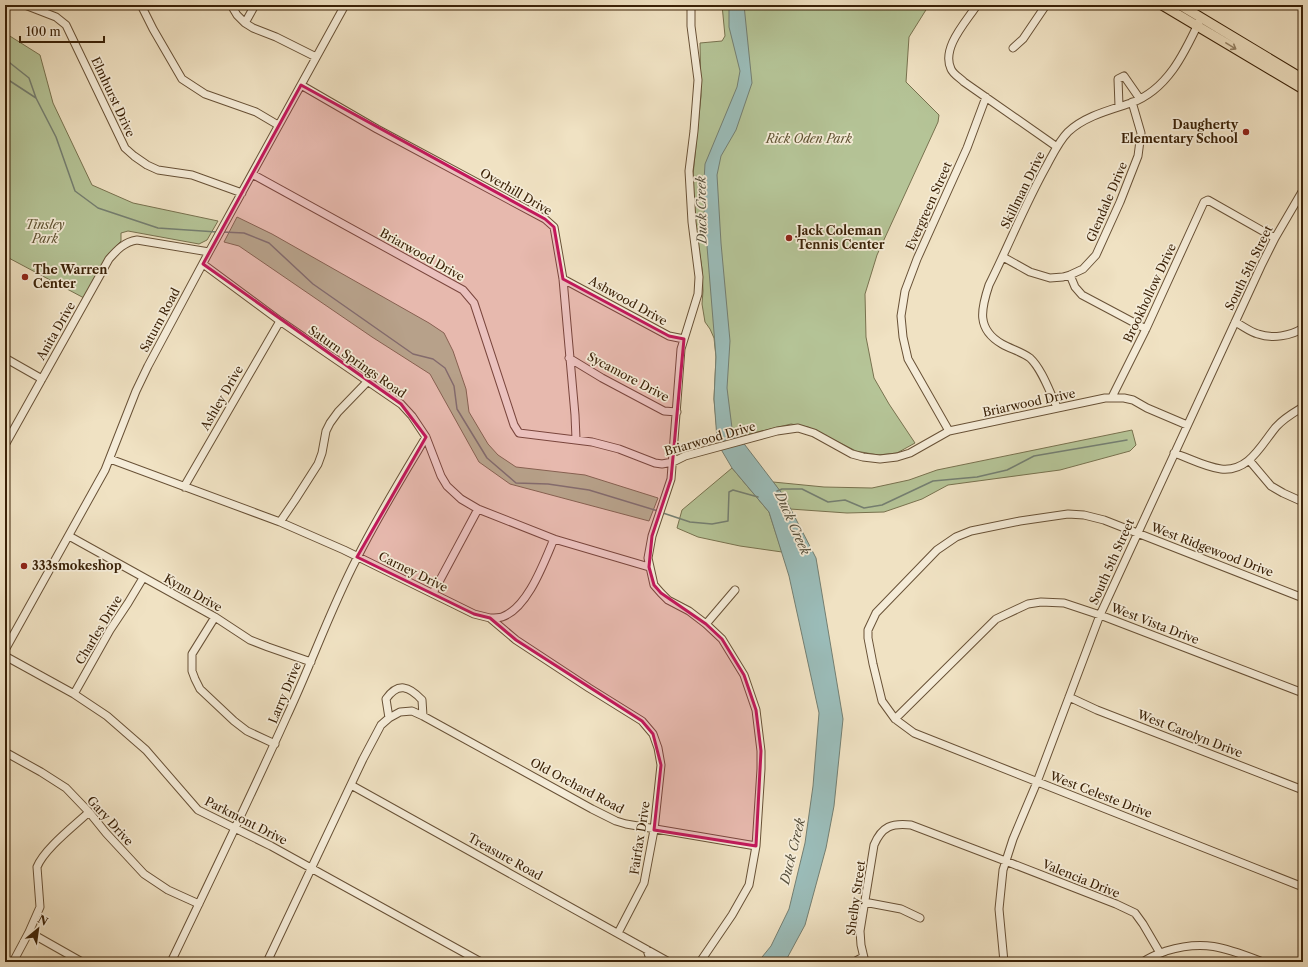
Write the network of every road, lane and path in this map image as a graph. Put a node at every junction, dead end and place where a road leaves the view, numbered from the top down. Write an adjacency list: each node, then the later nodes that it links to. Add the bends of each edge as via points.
1 (25, 5): 26 (street, Elmhurst Drive, via 56,16 66,25 126,148 134,156 158,170 192,175)
2 (141, 5): 22 (street, via 182,79 205,94 256,112)
3 (231, 5): 12 (street)
4 (255, 5): 12 (street)
5 (345, 5): 14 (street, Saturn Road)
6 (691, 5): 37 (street, via 698,80 689,170 699,277 698,294)
7 (976, 5): 18 (street, via 951,43 948,58 951,70)
8 (1046, 5): 13 (street, via 1023,39)
9 (1162, 5): 10 (main road)
10 (1184, 9): 11 (main road)
11 (1199, 22): 15 (main road); 17 (main road, one-way to 17); 19 (street, Skillman Drive, via 1169,75 1156,89)
12 (245, 23): 14 (street)
13 (1013, 48)
14 (316, 57): 16 (street, Saturn Road)
15 (1303, 79)
16 (301, 85): 22 (street, Saturn Road); 32 (street, Overhill Drive, via 377,129 545,218 554,227)
17 (1303, 89)
18 (986, 97): 23 (street); 47 (street, Evergreen Street, via 967,148 917,259 905,291 901,316 908,360)
19 (1140, 99): 20 (street, Skillman Drive); 21 (street, via 1124,76 1118,79)
20 (1132, 102): 21 (street, Skillman Drive); 31 (street, Glendale Drive, via 1140,134 1138,156 1096,255 1083,268)
21 (1119, 106): 23 (street, Skillman Drive, via 1076,126)
22 (278, 125): 24 (street, Saturn Road)
23 (1057, 147): 29 (street, Skillman Drive)
24 (252, 174): 26 (street, Saturn Road); 49 (street, Briarwood Drive, via 463,290 474,304 514,425 519,433)
25 (1303, 190): 27 (street, South 5th Street)
26 (242, 193): 28 (street, Saturn Road)
27 (1275, 238): 34 (street, South 5th Street); 36 (street, Brookhollow Drive, via 1208,200 1204,202)
28 (208, 252): 30 (street, Saturn Road); 40 (street, Anita Drive, via 137,240 121,246 109,259)
29 (1003, 257): 31 (street, Glendale Drive, via 1030,272 1050,278); 43 (street, Skillman Drive, via 989,285 983,303 982,320 988,332 997,340 1030,359 1042,376)
30 (202, 264): 33 (street, Saturn Springs Road); 52 (street, Saturn Road, via 136,391)
31 (1070, 275): 36 (street, via 1082,295)
32 (563, 279): 37 (street, Ashwood Drive, via 668,336); 39 (street, Overhill Drive)
33 (280, 321): 41 (street, Saturn Springs Road); 55 (street, Ashley Drive)
34 (1236, 322): 35 (street, via 1257,334 1269,337 1283,336); 46 (street, South 5th Street)
35 (1303, 328)
36 (1146, 329): 42 (street, Brookhollow Drive)
37 (684, 338): 45 (street)
38 (5, 358): 40 (street)
39 (570, 358): 45 (street, Sycamore Drive, via 664,411); 49 (street, Overhill Drive)
40 (42, 379): 50 (street, Anita Drive)
41 (368, 381): 48 (street, Saturn Springs Road, via 401,404); 58 (street, via 330,423 318,464)
42 (1112, 397): 43 (street, Briarwood Drive); 46 (street, Briarwood Drive, via 1133,400)
43 (1056, 407): 47 (street, Briarwood Drive)
44 (1303, 407): 53 (street, via 1287,416)
45 (677, 412): 54 (street)
46 (1187, 425): 51 (street, South 5th Street)
47 (949, 431): 54 (street, Briarwood Drive, via 910,453 880,459 852,454 814,433 798,428 777,431 685,456)
48 (426, 437): 57 (street, Saturn Springs Road, via 447,486 461,499); 62 (street, Larry Drive)
49 (576, 440): 54 (street, Briarwood Drive, via 619,449 655,463)
50 (5, 445)
51 (1174, 452): 53 (street, via 1221,469 1231,468); 59 (street, South 5th Street)
52 (110, 459): 55 (street, Carney Drive); 60 (street, Saturn Road)
53 (1249, 460): 56 (street, via 1271,486)
54 (673, 462): 63 (street, via 671,479 649,549)
55 (184, 487): 58 (street, Carney Drive)
56 (1303, 502)
57 (478, 509): 61 (street, Saturn Springs Road); 66 (street)
58 (280, 522): 62 (street, Carney Drive)
59 (1138, 533): 67 (street, West Ridgewood Drive); 68 (street, South 5th Street); 80 (street, West Ridgewood Drive, via 1104,520 1068,514 971,531 956,537 937,550 876,613 868,630 882,701)
60 (69, 536): 64 (street, Kynn Drive); 72 (street, Saturn Road)
61 (554, 539): 63 (street, Saturn Springs Road); 70 (street, via 538,576 520,605 502,617)
62 (357, 557): 66 (street, Carney Drive); 74 (street, Larry Drive)
63 (649, 567): 71 (street, via 654,585 661,593)
64 (143, 578): 69 (street, Kynn Drive); 76 (street, Charles Drive)
65 (734, 590): 71 (street)
66 (433, 593): 70 (street, Carney Drive, via 474,614)
67 (1303, 598)
68 (1100, 615): 75 (street, West Vista Drive); 77 (street, South 5th Street); 80 (street, West Vista Drive, via 1064,603 1041,602 1022,606 996,619)
69 (214, 618): 74 (street, Kynn Drive, via 250,640); 81 (street, via 192,654 192,671 195,679 200,689 234,721 247,731)
70 (490, 618): 83 (street, Carney Drive, via 516,640 642,721 653,734)
71 (706, 624): 91 (street, via 722,638 733,655 744,675 756,710 761,751)
72 (5, 650)
73 (5, 656): 76 (street, Parkmont Drive)
74 (311, 662): 81 (street, Larry Drive)
75 (1303, 693)
76 (74, 694): 88 (street, Parkmont Drive, via 107,716 146,750 198,810)
77 (1069, 697): 84 (street, South 5th Street); 86 (street, West Carolyn Drive)
78 (423, 716): 79 (street, Old Orchard Road, via 412,712 400,712); 79 (street, via 422,700 408,688 398,687 386,699); 89 (street, Old Orchard Road, via 592,810 616,821)
79 (389, 718): 85 (street, via 380,725)
80 (894, 719): 84 (street, West Celeste Drive, via 914,733)
81 (275, 744): 88 (street, Larry Drive)
82 (5, 752): 87 (street, Gary Drive, via 66,788)
83 (661, 765): 89 (street, Fairfax Drive)
84 (1037, 782): 92 (street, South 5th Street); 94 (street, West Celeste Drive)
85 (351, 785): 93 (street); 99 (street, Treasure Road)
86 (1303, 790)
87 (89, 812): 96 (street, Gary Drive, via 144,874 168,890); 98 (street, via 39,861 37,867 40,907)
88 (234, 829): 93 (street, Parkmont Drive); 96 (street, Larry Drive)
89 (654, 830): 91 (street, Old Orchard Road); 99 (street, Fairfax Drive, via 644,883)
90 (878, 837): 92 (street, Valencia Drive, via 885,828 897,824 911,826); 95 (street, Shelby Street, via 874,845)
91 (756, 846): 110 (street, via 749,885)
92 (1005, 861): 101 (street, Valencia Drive, via 1135,913); 112 (street, South 5th Street, via 999,909)
93 (312, 869): 106 (street); 107 (street, Parkmont Drive)
94 (1303, 887)
95 (864, 902): 97 (street, via 901,909); 102 (street, Shelby Street, via 860,931)
96 (199, 904): 105 (street, Larry Drive)
97 (920, 918)
98 (30, 932): 103 (street); 104 (street)
99 (618, 933): 100 (street, Treasure Road)
100 (647, 950): 108 (street); 109 (street, Treasure Road)
101 (1160, 953): 113 (street); 114 (street, via 1182,946 1202,945 1226,948)
102 (864, 960): 111 (street)
103 (13, 962)
104 (82, 962)
105 (171, 962)
106 (268, 962)
107 (481, 962)
108 (650, 962)
109 (669, 962)
110 (700, 962)
111 (854, 962)
112 (1004, 962)
113 (1143, 962)
114 (1262, 962)

